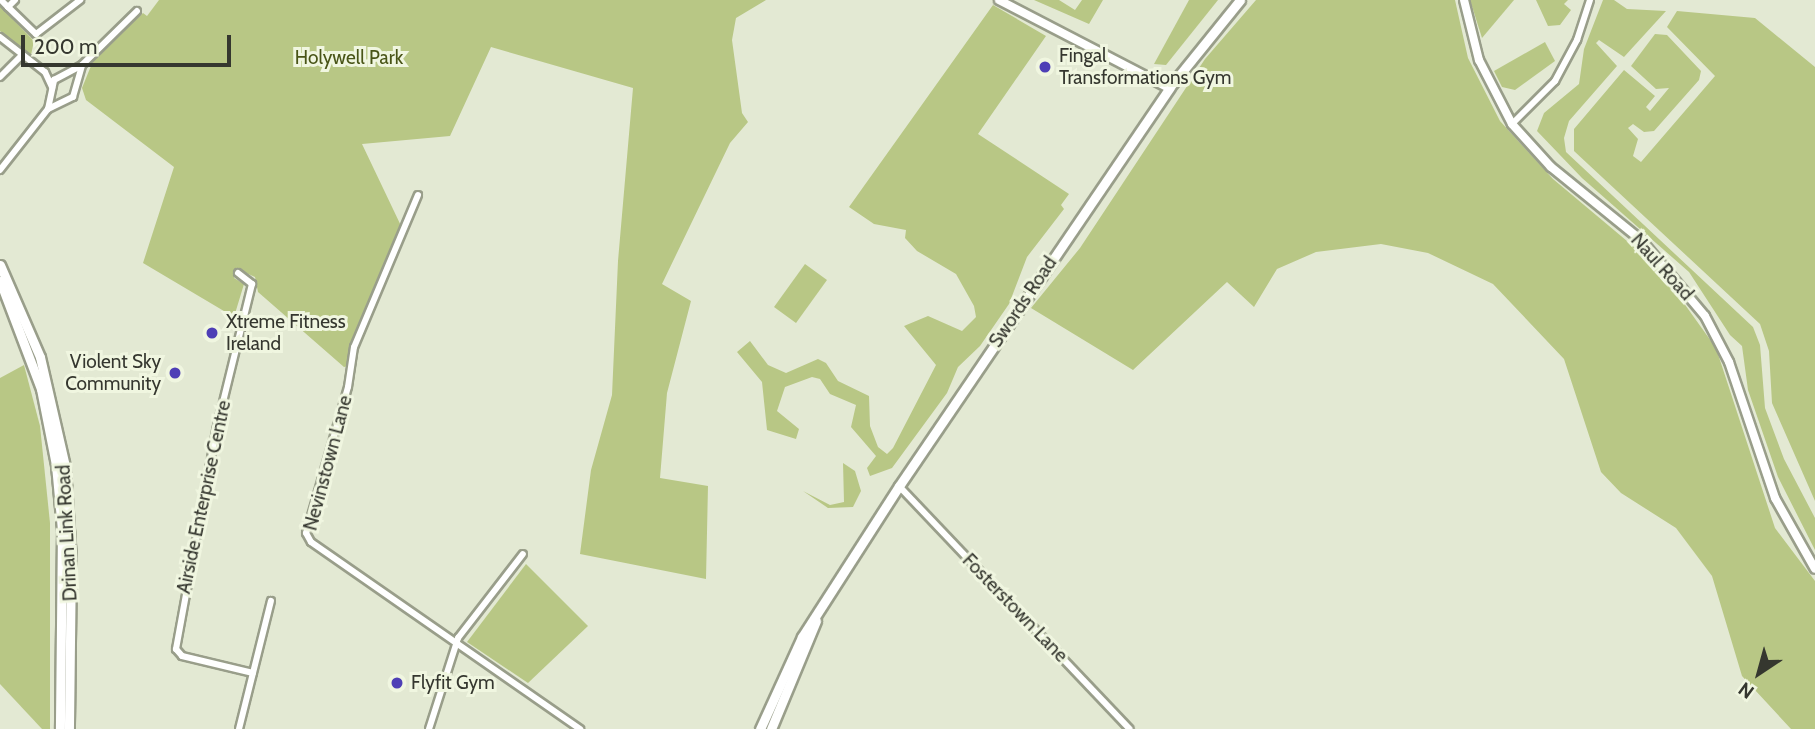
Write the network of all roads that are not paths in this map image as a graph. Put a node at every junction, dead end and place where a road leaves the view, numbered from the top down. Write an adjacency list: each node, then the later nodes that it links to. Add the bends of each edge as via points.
1 (1, 0): 8 (street)
2 (15, 0): 8 (street)
3 (80, 0): 8 (street, via 36,34)
4 (999, 0): 17 (street)
5 (1240, 0): 17 (main road, Swords Road)
6 (1464, 0): 21 (street, Naul Road, via 1479,60)
7 (1590, 0): 21 (street, via 1577,40 1555,81)
8 (8, 7)
9 (137, 11): 12 (street)
10 (0, 37): 11 (street)
11 (22, 55): 13 (street); 15 (street)
12 (82, 65): 14 (street); 16 (street)
13 (45, 72): 14 (street); 18 (street)
14 (63, 75): 16 (street); 18 (street)
15 (0, 77)
16 (77, 85): 19 (street, via 73,97)
17 (1170, 88): 27 (main road, Swords Road)
18 (52, 89): 19 (street); 20 (street)
19 (65, 100): 20 (street)
20 (48, 109): 22 (street)
21 (1512, 124): 29 (street, Naul Road, via 1551,167 1641,240 1705,316 1729,362 1775,498)
22 (0, 170)
23 (418, 195): 32 (street, Nevinstown Lane, via 354,347 348,387 306,533 311,542)
24 (0, 265): 35 (main road, Drinan Link Road, via 40,357 65,466 71,561)
25 (238, 273): 33 (street, Airside Enterprise Centre, via 252,284 216,431 176,649 183,656)
26 (0, 281): 34 (main road, Drinan Link Road, via 41,389 56,465 62,530)
27 (899, 486): 31 (main road, Swords Road); 41 (street, Fosterstown Lane)
28 (523, 554): 32 (street)
29 (1815, 569)
30 (271, 601): 33 (street)
31 (818, 613): 39 (main road, Swords Road, via 802,637); 40 (main road, Swords Road, via 811,642)
32 (455, 644): 37 (street); 38 (street, Nevinstown Lane)
33 (253, 673): 36 (street)
34 (60, 729)
35 (69, 729)
36 (239, 729)
37 (429, 729)
38 (580, 729)
39 (760, 729)
40 (771, 729)
41 (1130, 729)

